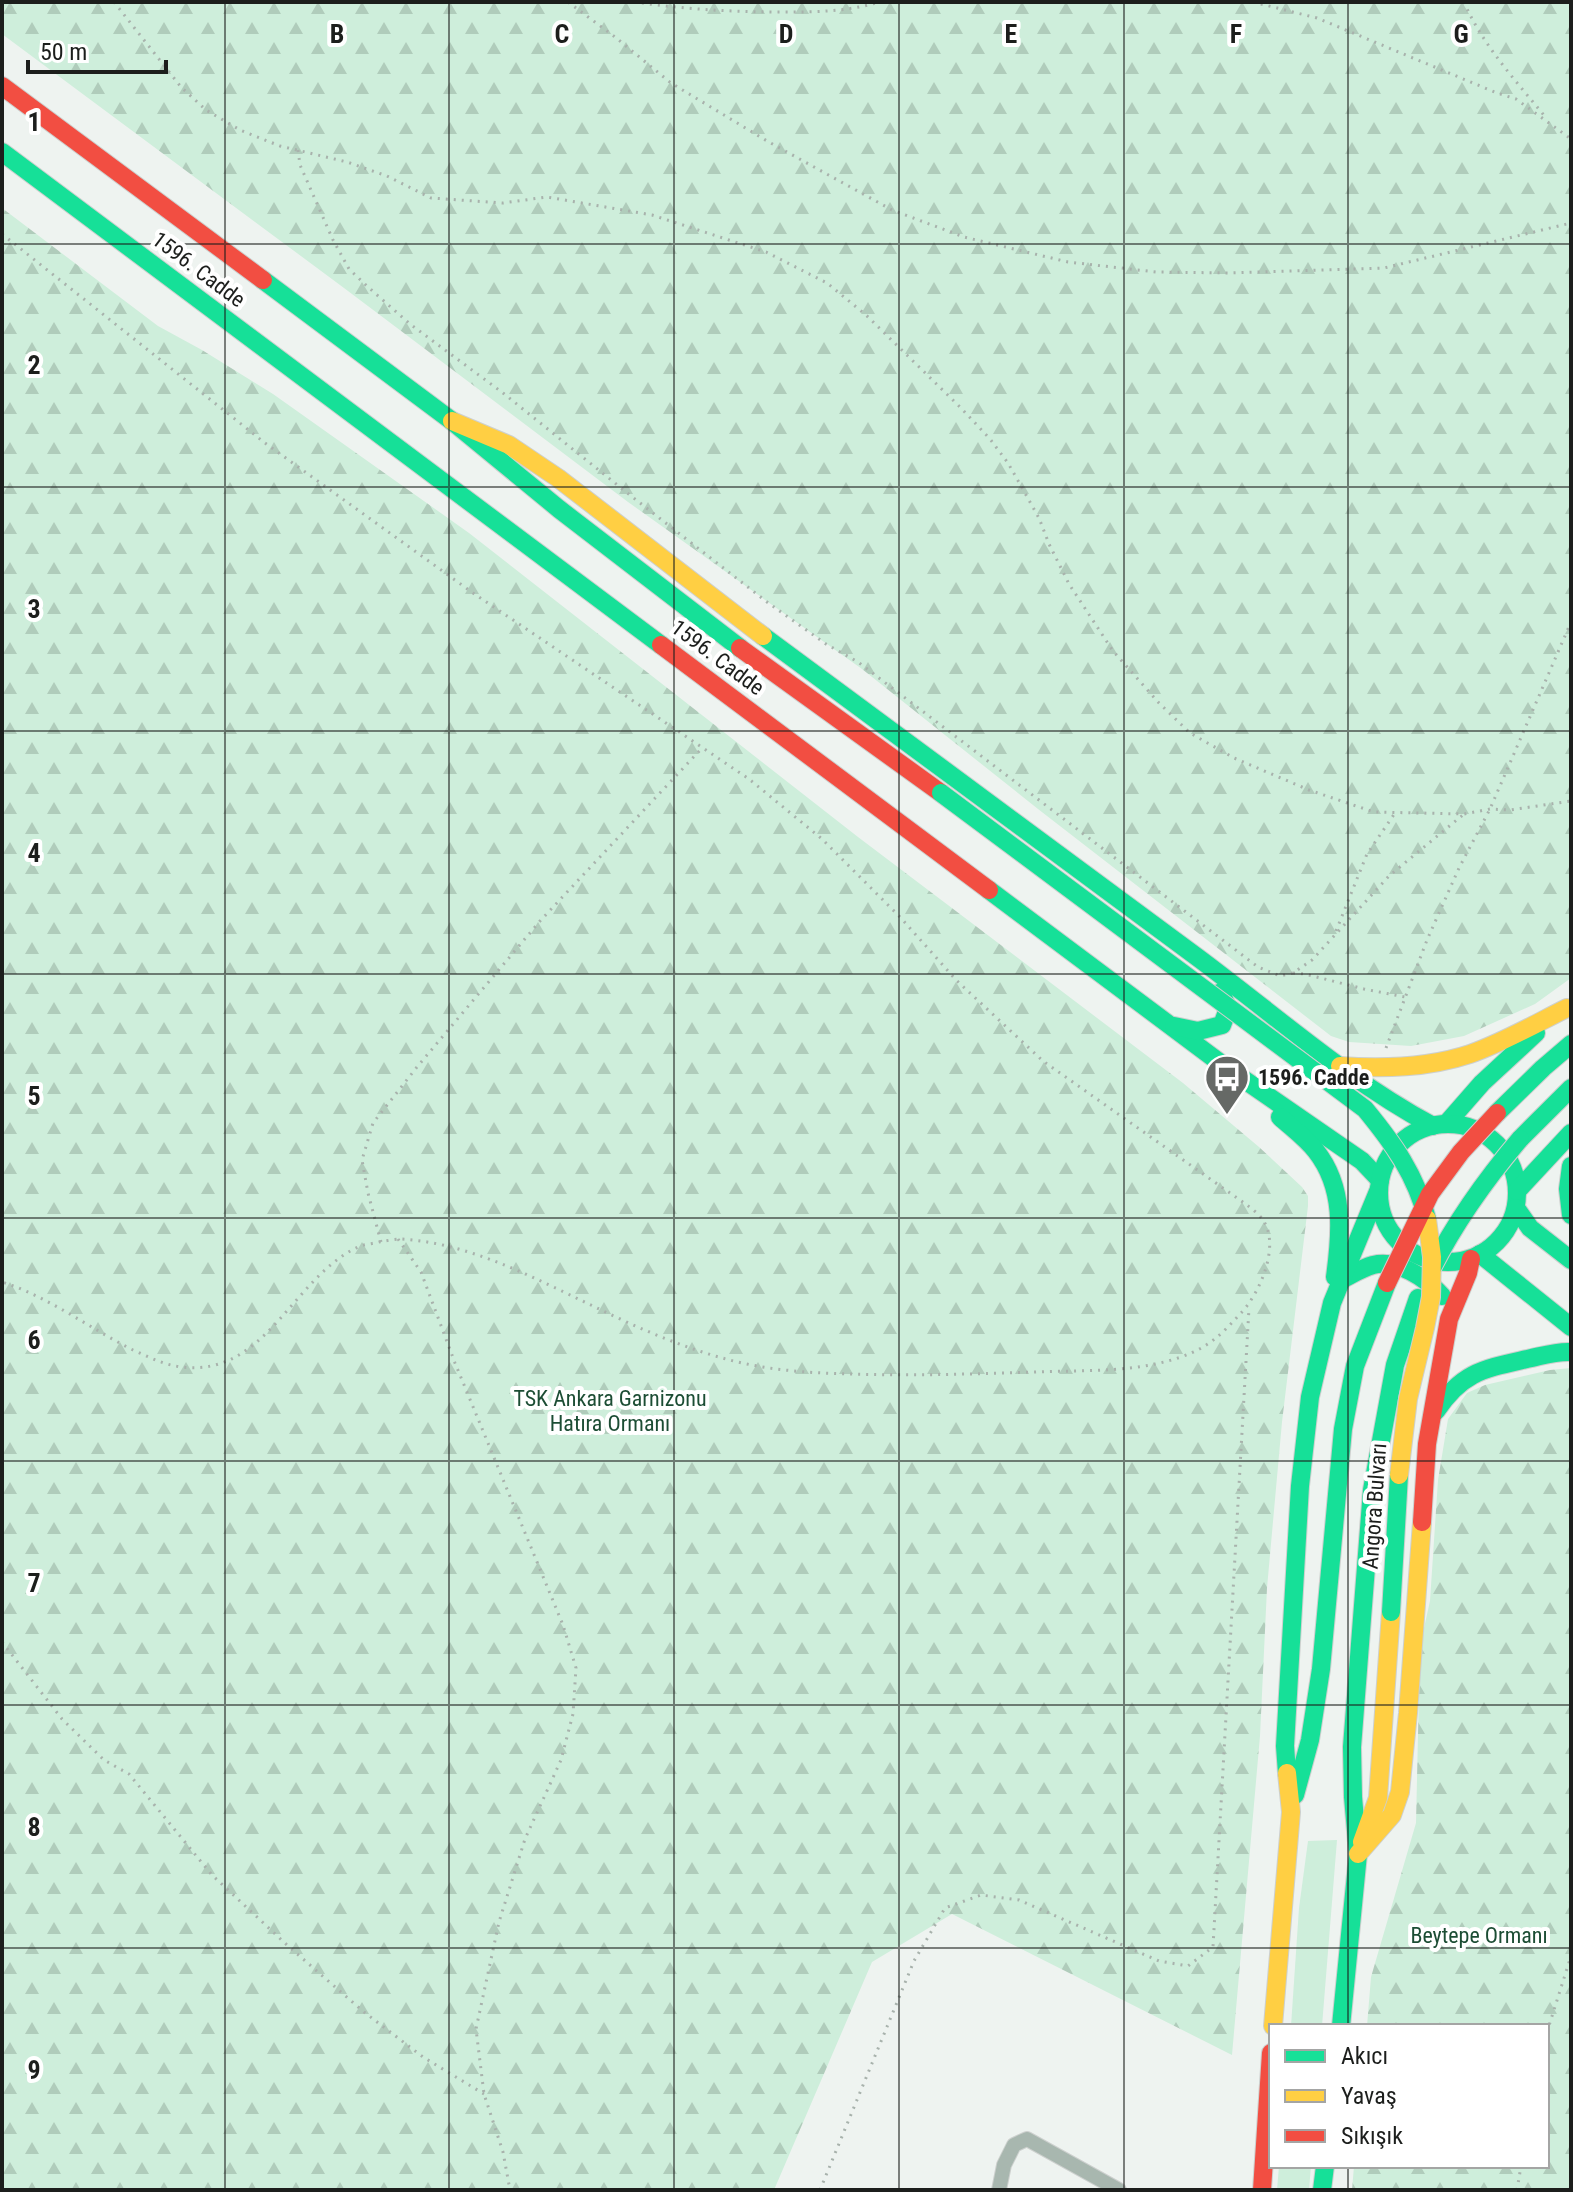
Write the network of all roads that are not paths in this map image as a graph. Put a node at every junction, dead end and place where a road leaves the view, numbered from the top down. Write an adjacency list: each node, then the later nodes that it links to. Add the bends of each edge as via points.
1 (2, 86): 3 (main road, 1596. Cadde)
2 (2, 152): 6 (main road, 1596. Cadde)
3 (452, 421): 4 (main road, 1596. Cadde, via 509,445 558,478 708,596); 13 (main road, 1596. Cadde, bridge, via 699,618 1365,1109)
4 (1211, 968): 6 (main road, via 1228,1009 1222,1025 1192,1032); 9 (main road, 1596. Cadde)
5 (1569, 1006): 9 (main road, via 1487,1048 1446,1061 1380,1068); 11 (main road)
6 (1169, 1025): 8 (main road, 1596. Cadde)
7 (1571, 1044): 26 (main road, Angora Bulvarı, bridge, via 1497,1113 1430,1194 1355,1366 1343,1429 1321,1669)
8 (1223, 1065): 15 (main road, 1596. Cadde, via 1362,1161); 21 (main road, via 1328,1168 1341,1230)
9 (1335, 1065): 11 (main road, 1596. Cadde, via 1403,1110)
10 (1571, 1088): 27 (main road, Angora Bulvarı, bridge, via 1520,1139 1462,1212 1418,1298 1395,1365 1372,1490 1352,1747)
11 (1440, 1124): 15 (main road, via 1415,1132 1400,1144 1388,1158); 16 (main road, 1596. Cadde, via 1476,1130 1493,1140 1514,1172)
12 (1571, 1133): 16 (main road)
13 (1406, 1164): 27 (main road, Angora Bulvarı, bridge, via 1419,1191 1433,1270 1406,1409 1398,1485 1378,1798)
14 (1571, 1166): 17 (main road)
15 (1379, 1185): 18 (main road, via 1380,1208 1398,1242 1431,1261); 20 (main road, Angora Bulvarı)
16 (1516, 1199): 18 (main road, via 1503,1235); 19 (main road, 1596. Cadde, via 1530,1228)
17 (1571, 1215)
18 (1476, 1257): 22 (main road); 23 (main road)
19 (1571, 1260)
20 (1343, 1279): 21 (main road, Angora Bulvarı); 22 (main road, via 1383,1263 1406,1270 1438,1290)
21 (1332, 1303): 26 (main road, Angora Bulvarı, via 1310,1397 1300,1486 1285,1746)
22 (1449, 1319): 25 (main road)
23 (1571, 1327)
24 (1571, 1352): 25 (main road, via 1479,1372 1446,1394)
25 (1433, 1416): 27 (main road, via 1400,1792 1392,1815)
26 (1291, 1812): 28 (main road, Angora Bulvarı)
27 (1358, 1854): 29 (main road, Angora Bulvarı)
28 (1273, 2024)
29 (1341, 2024)
30 (1269, 2083): 34 (main road)
31 (1325, 2168): 35 (main road)
32 (999, 2190): 33 (street, via 1014,2145 1027,2139)
33 (1119, 2190)
34 (1262, 2190)
35 (1322, 2190)

